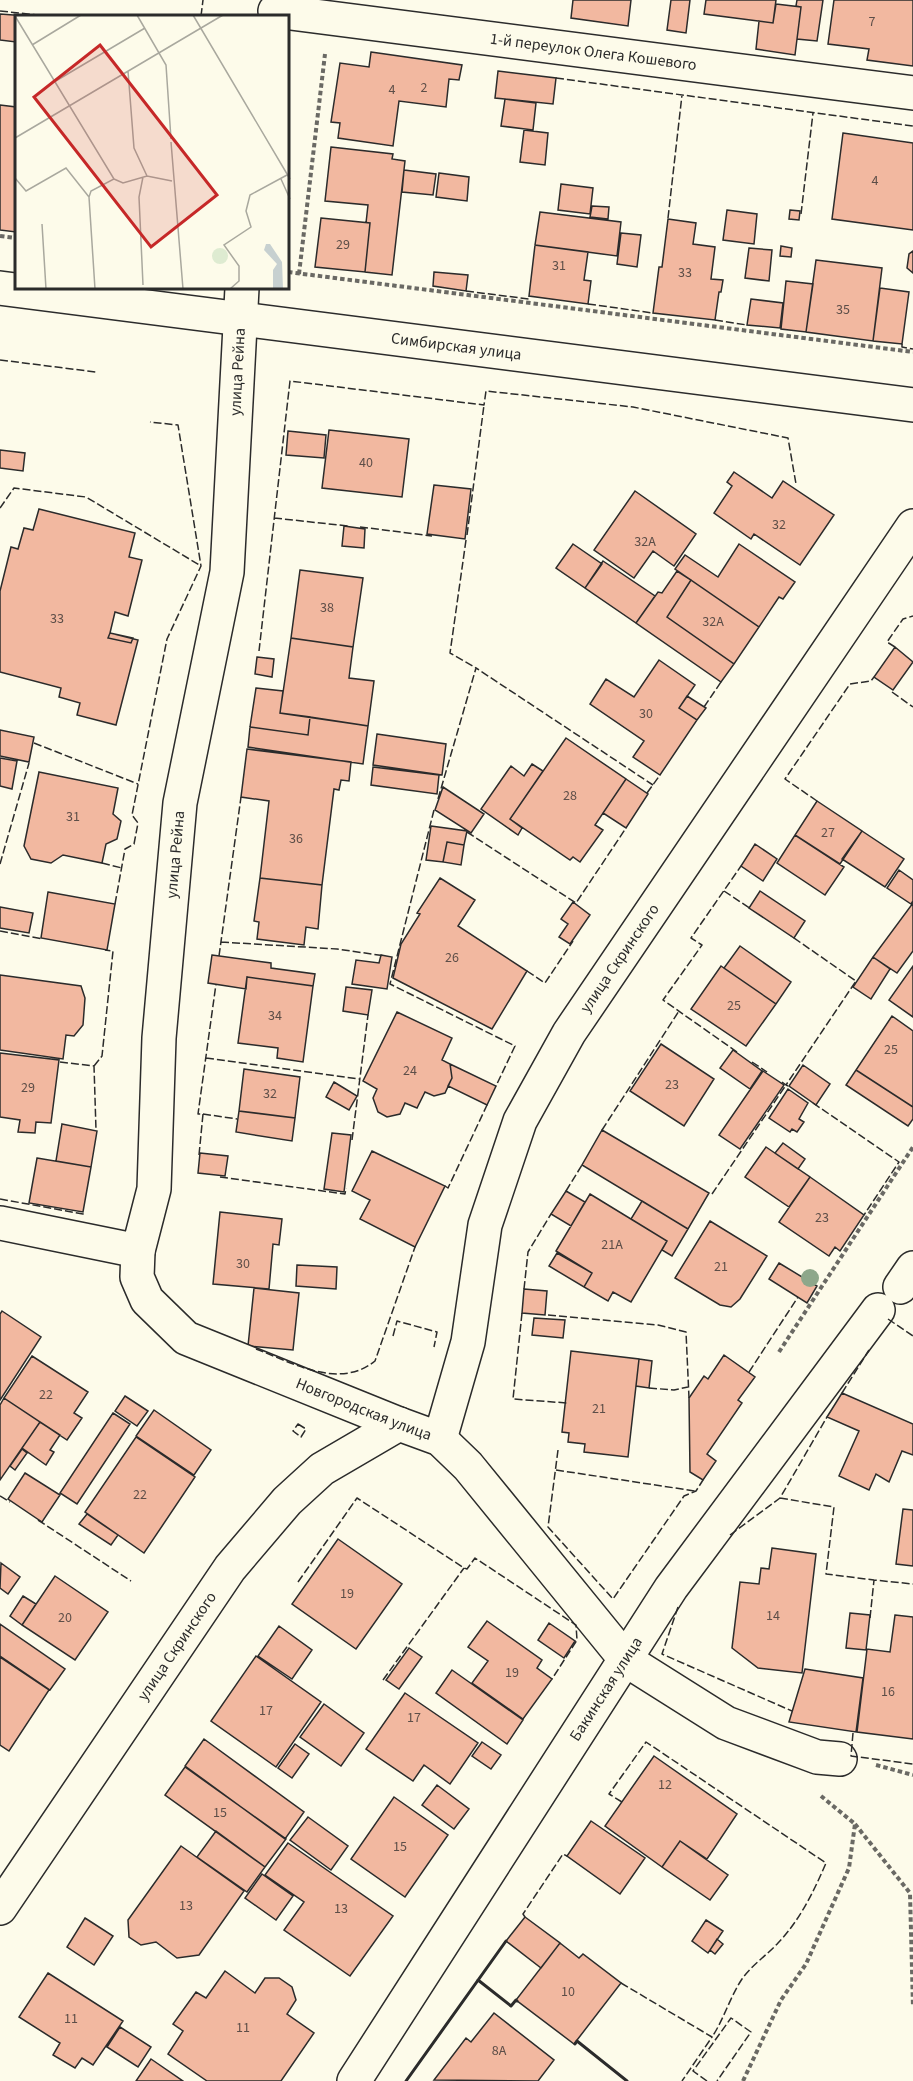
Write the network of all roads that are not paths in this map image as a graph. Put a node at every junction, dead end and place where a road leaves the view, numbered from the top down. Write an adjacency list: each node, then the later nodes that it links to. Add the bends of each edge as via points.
1 (275, 9): 2 (street, 1-й переулок Олега Кошевого)
2 (913, 93)
3 (0, 288): 4 (street, Симбирская улица)
4 (15, 289)
5 (32, 290): 6 (street, Симбирская улица)
6 (241, 303): 7 (street, Симбирская улица); 10 (street, улица Рейна, via 226,572 180,803 159,1038 154,1189)
7 (913, 405)
8 (913, 526): 13 (street, улица Скринского, via 569,1033 520,1120 486,1225 468,1342)
9 (0, 1223): 10 (street)
10 (138, 1251): 12 (street, Новгородская улица, via 137,1277 147,1300 186,1338)
11 (878, 1310): 14 (street, Бакинская улица, via 671,1588)
12 (399, 1424): 13 (street, Новгородская улица); 16 (street, улица Скринского, via 322,1469 287,1501 230,1568)
13 (440, 1439): 14 (street, Новгородская улица, via 468,1466)
14 (626, 1660): 15 (street, Новгородская улица, via 726,1723); 17 (street, Бакинская улица)
15 (828, 1758)
16 (0, 1908)
17 (354, 2081)

